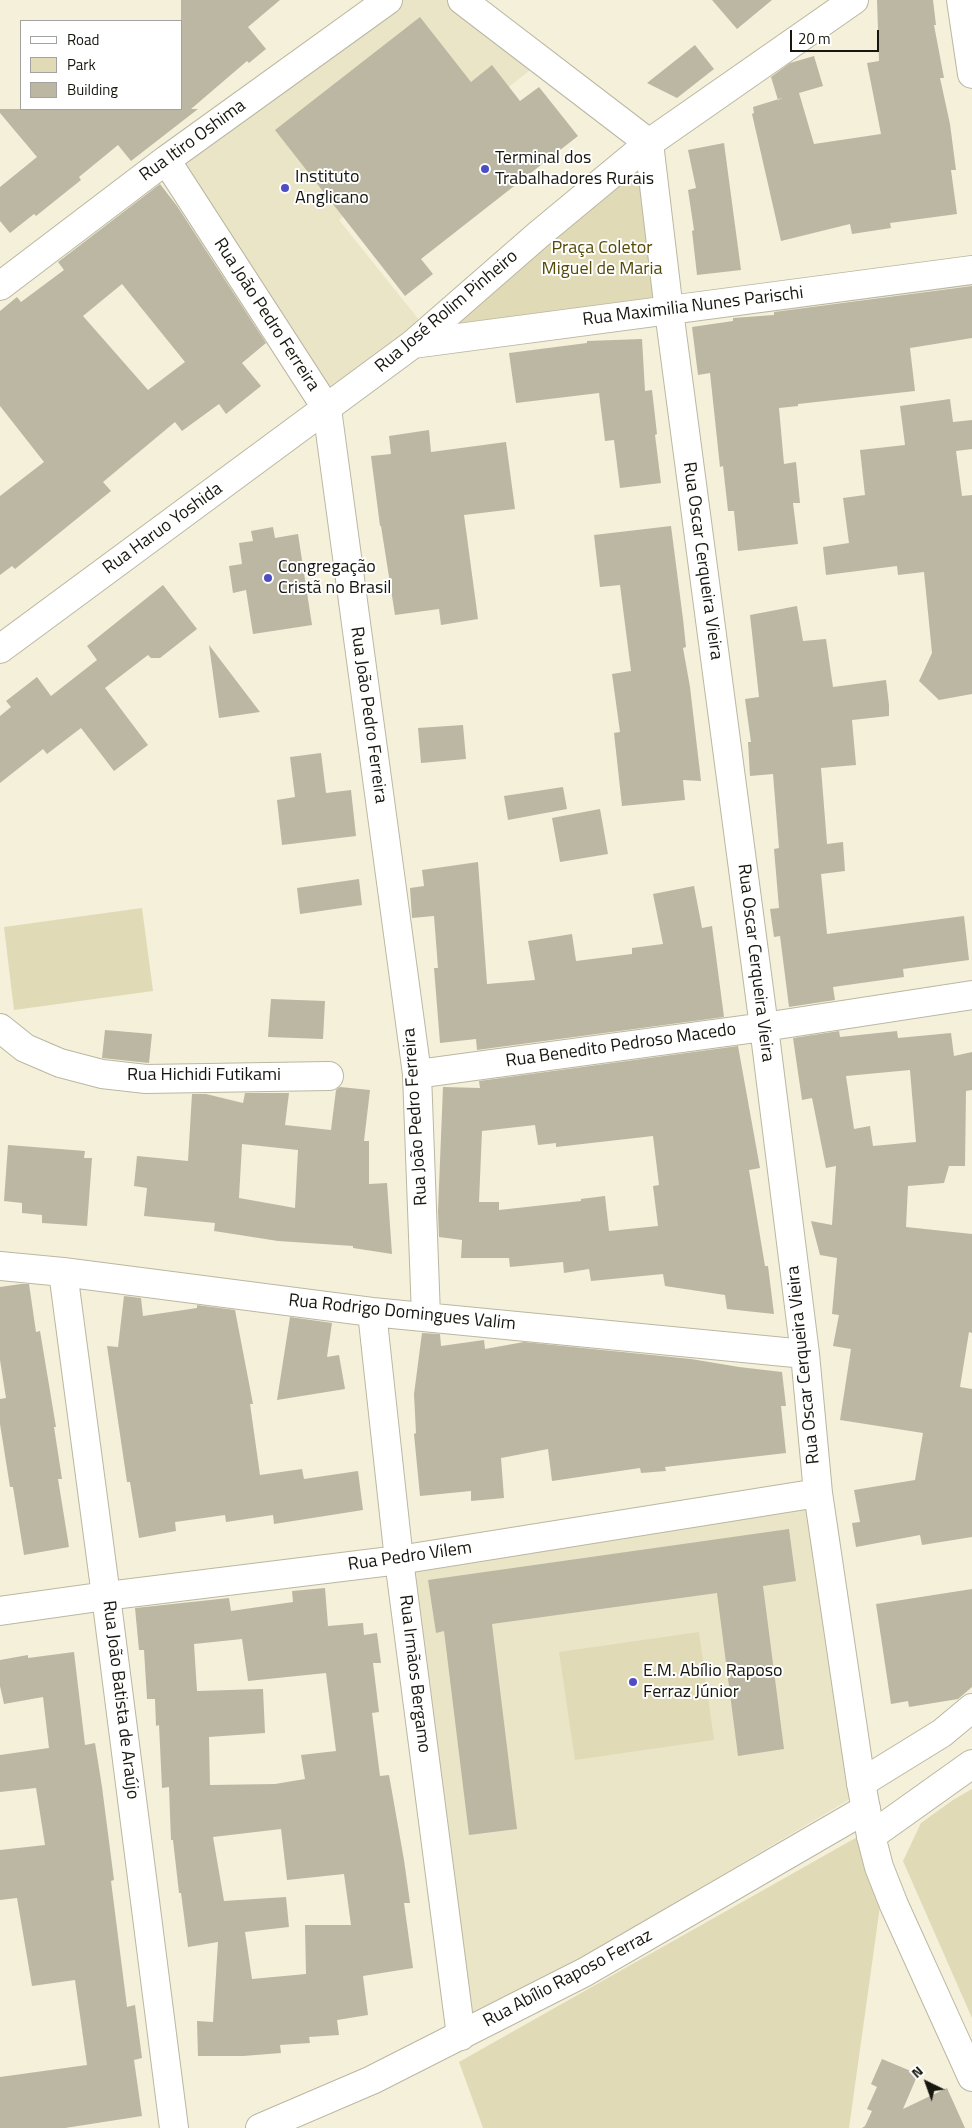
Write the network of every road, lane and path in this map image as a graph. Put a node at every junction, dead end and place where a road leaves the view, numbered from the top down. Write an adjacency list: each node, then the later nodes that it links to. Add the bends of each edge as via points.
1 (388, 0): 7 (street, Rua Itiro Oshima)
2 (462, 0): 6 (street)
3 (854, 0): 6 (street, Rua José Rolim Pinheiro)
4 (961, 0): 5 (street)
5 (972, 74)
6 (649, 143): 10 (street, Rua Oscar Cerqueira Vieira); 11 (street, Rua José Rolim Pinheiro)
7 (166, 160): 9 (street, Rua Itiro Oshima); 12 (street, Rua João Pedro Ferreira)
8 (972, 270): 10 (street, Rua Maximilia Nunes Parischi)
9 (0, 286)
10 (669, 311): 11 (street, Rua Maximilia Nunes Parischi); 15 (street, Rua Oscar Cerqueira Vieira)
11 (413, 344): 12 (street, Rua José Rolim Pinheiro)
12 (327, 409): 13 (street, Rua Haruo Yoshida); 17 (street, Rua João Pedro Ferreira)
13 (0, 649)
14 (972, 994): 15 (street, Rua Benedito Pedroso Macedo)
15 (764, 1027): 17 (street, Rua Benedito Pedroso Macedo); 23 (street, Rua Oscar Cerqueira Vieira)
16 (0, 1028): 18 (street, Rua Hichidi Futikami, via 25,1048 60,1063 102,1074 146,1079)
17 (417, 1074): 22 (street, Rua João Pedro Ferreira)
18 (329, 1076)
19 (0, 1266): 20 (street, Rua Rodrigo Domingues Valim)
20 (63, 1272): 21 (street, Rua Rodrigo Domingues Valim); 26 (street, Rua João Batista de Araújo)
21 (372, 1312): 22 (street, Rua Rodrigo Domingues Valim); 25 (street, Rua Irmãos Bergamo)
22 (426, 1316): 23 (street, Rua Rodrigo Domingues Valim)
23 (805, 1354): 24 (street, Rua Oscar Cerqueira Vieira)
24 (818, 1493): 25 (street, Rua Pedro Vilem); 30 (street, Rua Oscar Cerqueira Vieira)
25 (400, 1560): 26 (street, Rua Pedro Vilem); 33 (street, Rua Irmãos Bergamo)
26 (106, 1596): 27 (street, Rua Pedro Vilem); 35 (street, Rua João Batista de Araújo)
27 (0, 1611)
28 (972, 1708): 30 (street, via 942,1733)
29 (972, 1764): 32 (street)
30 (861, 1783): 31 (street, Rua Oscar Cerqueira Vieira)
31 (866, 1809): 32 (street, Rua Oscar Cerqueira Vieira); 33 (street, Rua Abílio Raposo Ferraz, via 585,1972)
32 (871, 1836): 34 (street, Rua Oscar Cerqueira Vieira, via 894,1905)
33 (461, 2036): 36 (street, Rua Abílio Raposo Ferraz, via 372,2080)
34 (972, 2077)
35 (174, 2128)
36 (260, 2128)

